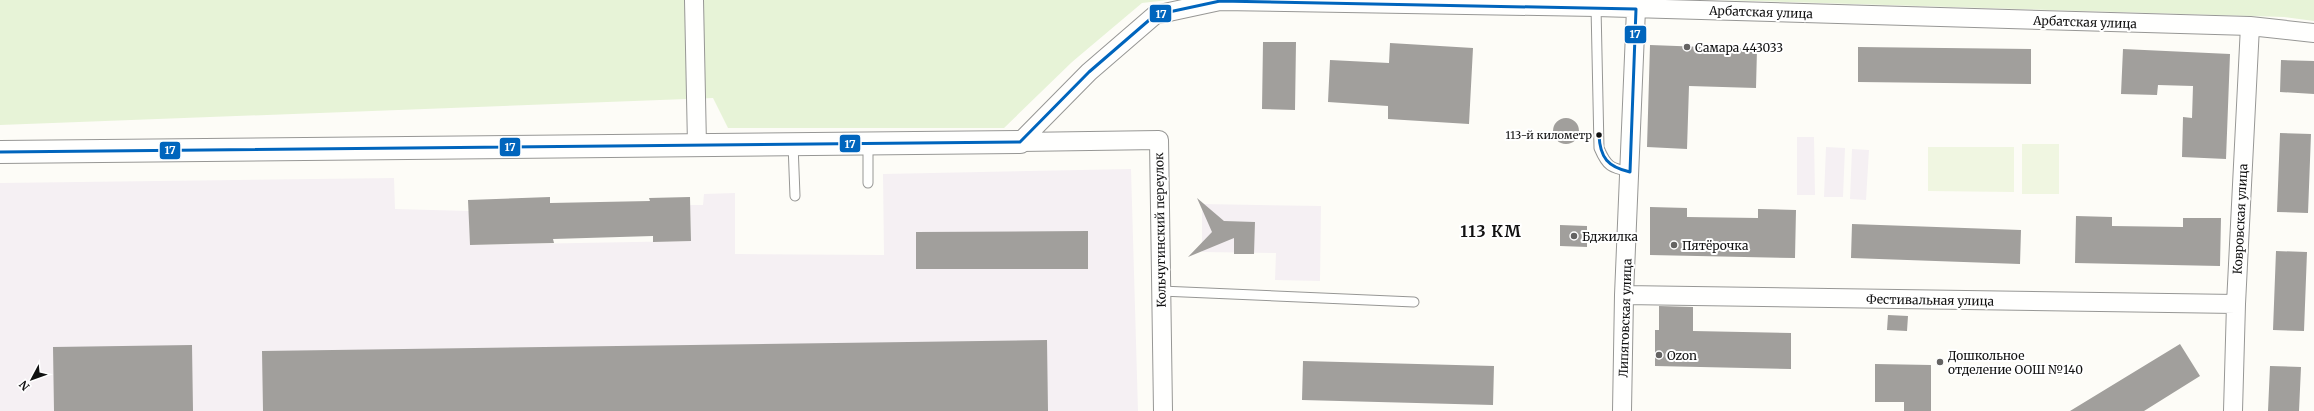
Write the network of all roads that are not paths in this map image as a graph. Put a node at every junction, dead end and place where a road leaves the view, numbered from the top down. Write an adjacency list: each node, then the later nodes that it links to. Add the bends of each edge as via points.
1 (694, 0): 9 (street)
2 (1596, 7): 3 (street, Арбатская улица); 6 (street, Арбатская улица, via 1220,1 1155,15 1089,72); 11 (lane, via 1599,148 1605,162 1613,168)
3 (1636, 9): 4 (street, Арбатская улица); 11 (street, Липяговская улица)
4 (2250, 26): 5 (street, Арбатская улица); 17 (street, Ковровская улица)
5 (2314, 33)
6 (1020, 142): 7 (street); 14 (street, Кольчугинский переулок, via 1159,140)
7 (868, 143): 8 (street); 12 (lane)
8 (793, 144): 9 (street); 13 (lane)
9 (697, 145): 10 (street)
10 (0, 152)
11 (1630, 172): 15 (street, Липяговская улица)
12 (868, 183)
13 (795, 196)
14 (1161, 291): 16 (lane); 18 (street, Кольчугинский переулок)
15 (1624, 295): 17 (street, Фестивальная улица); 19 (street, Липяговская улица)
16 (1414, 302)
17 (2236, 304): 20 (street, Ковровская улица)
18 (1162, 411)
19 (1622, 411)
20 (2233, 411)

